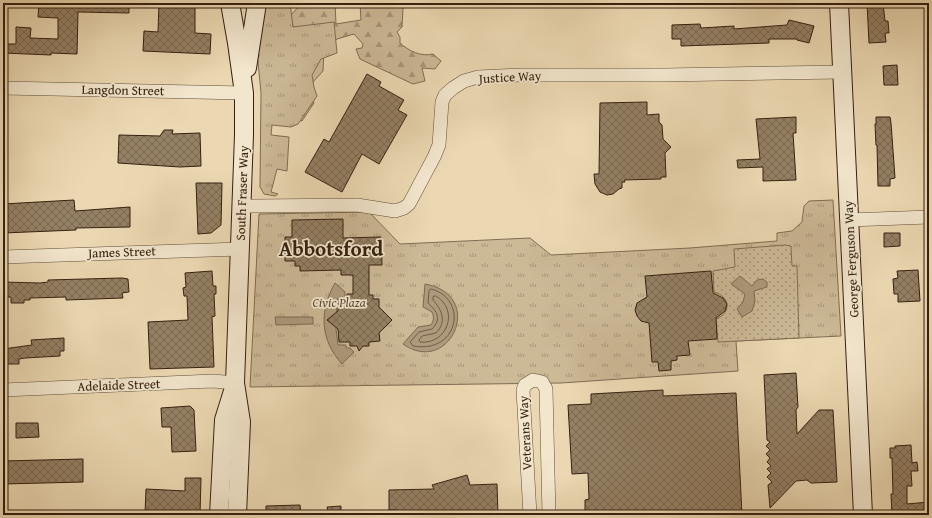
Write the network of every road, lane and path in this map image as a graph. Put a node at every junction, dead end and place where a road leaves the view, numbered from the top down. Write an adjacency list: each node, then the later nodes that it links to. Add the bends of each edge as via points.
1 (230, 3): 6 (main road, South Fraser Way)
2 (257, 3): 6 (main road)
3 (838, 3): 4 (main road, George Ferguson Way)
4 (842, 72): 7 (street, Justice Way, via 478,77 464,81 445,95 434,157 409,204 404,208 395,211 357,205); 9 (main road, George Ferguson Way)
5 (3, 88): 6 (street, Langdon Street)
6 (244, 93): 7 (main road, South Fraser Way)
7 (242, 206): 10 (main road, South Fraser Way)
8 (929, 217): 9 (street)
9 (849, 220): 18 (main road, George Ferguson Way)
10 (240, 249): 11 (street, James Street); 12 (main road, South Fraser Way)
11 (3, 257)
12 (235, 383): 13 (street, Adelaide Street, via 213,381); 14 (main road, South Fraser Way, via 224,420); 15 (main road, South Fraser Way, via 241,422)
13 (3, 390)
14 (219, 515)
15 (237, 515)
16 (530, 515): 17 (street, Veterans Way, via 523,390 525,385 533,380 542,382 546,389)
17 (549, 515)
18 (863, 515)

